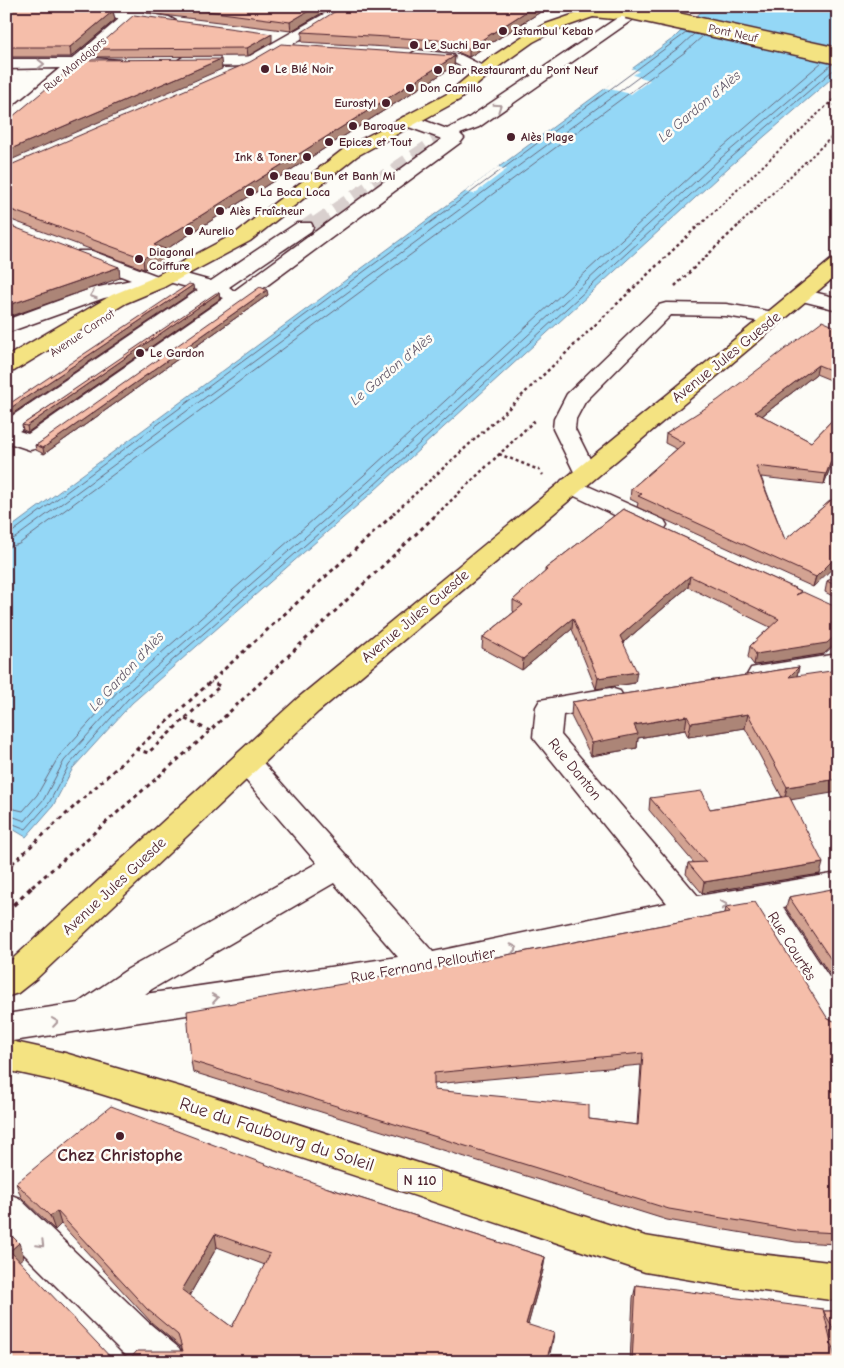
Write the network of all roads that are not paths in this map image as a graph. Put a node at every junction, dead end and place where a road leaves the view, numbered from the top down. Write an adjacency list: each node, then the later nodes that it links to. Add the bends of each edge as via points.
1 (50, 6): 6 (street)
2 (349, 6): 9 (street)
3 (645, 6): 21 (street, one-way to 3, via 473,123)
4 (629, 8): 5 (main road, Avenue Carnot, via 607,14); 11 (main road, Pont Neuf, bridge)
5 (584, 10): 17 (main road, Avenue Carnot, via 528,39)
6 (137, 11): 7 (street); 14 (street, Rue Mandajors)
7 (183, 23)
8 (267, 34): 9 (street)
9 (300, 43): 13 (street, via 278,47)
10 (400, 54): 17 (street, via 455,58)
11 (838, 56)
12 (164, 62): 13 (street)
13 (254, 62): 18 (street)
14 (77, 63): 15 (street); 16 (street, one-way to 14); 20 (street, Rue Mandajors)
15 (134, 63)
16 (6, 64)
17 (483, 72): 19 (main road, Avenue Carnot, via 453,97)
18 (216, 79)
19 (409, 121): 21 (street); 24 (main road, Avenue Carnot, via 351,152 243,238)
20 (6, 122)
21 (448, 131): 25 (street); 27 (street, via 455,138)
22 (68, 248): 24 (street)
23 (838, 264): 26 (main road, Avenue Jules Guesde)
24 (164, 279): 25 (street); 31 (street, one-way to 31, via 118,287); 32 (main road, Avenue Carnot, via 119,299); 33 (main road, Avenue Carnot)
25 (213, 288): 27 (street); 34 (street)
26 (801, 295): 28 (street); 29 (main road, Avenue Jules Guesde)
27 (239, 297): 34 (street, via 30,443)
28 (834, 304): 30 (street, via 830,315)
29 (774, 318): 35 (main road, Avenue Jules Guesde); 35 (street, via 726,310 666,309 575,399 565,419 564,429)
30 (838, 325)
31 (6, 327)
32 (6, 366)
33 (6, 384)
34 (9, 436)
35 (578, 479): 36 (street); 40 (main road, Avenue Jules Guesde, via 308,705)
36 (677, 535)
37 (838, 663): 38 (street)
38 (732, 679)
39 (636, 694): 44 (street, Rue Danton, via 550,707 547,737)
40 (247, 763): 41 (street); 46 (main road, Avenue Jules Guesde)
41 (338, 866): 45 (street); 47 (street, via 140,979)
42 (838, 885): 43 (street, Rue Fernand Pelloutier)
43 (761, 898): 44 (street, Rue Fernand Pelloutier, one-way to 43); 48 (street, Rue Courtès)
44 (691, 910): 45 (street, Rue Fernand Pelloutier, one-way to 44)
45 (426, 966): 47 (street, Rue Fernand Pelloutier, one-way to 45)
46 (6, 983)
47 (84, 1018): 49 (street, Rue Fernand Pelloutier, one-way to 47)
48 (838, 1020)
49 (6, 1028)
50 (6, 1055): 52 (main road, Rue du Faubourg du Soleil / N 110, via 65,1068 208,1111 645,1254)
51 (6, 1210): 53 (street, one-way to 53, via 134,1337)
52 (838, 1282)
53 (165, 1362)

